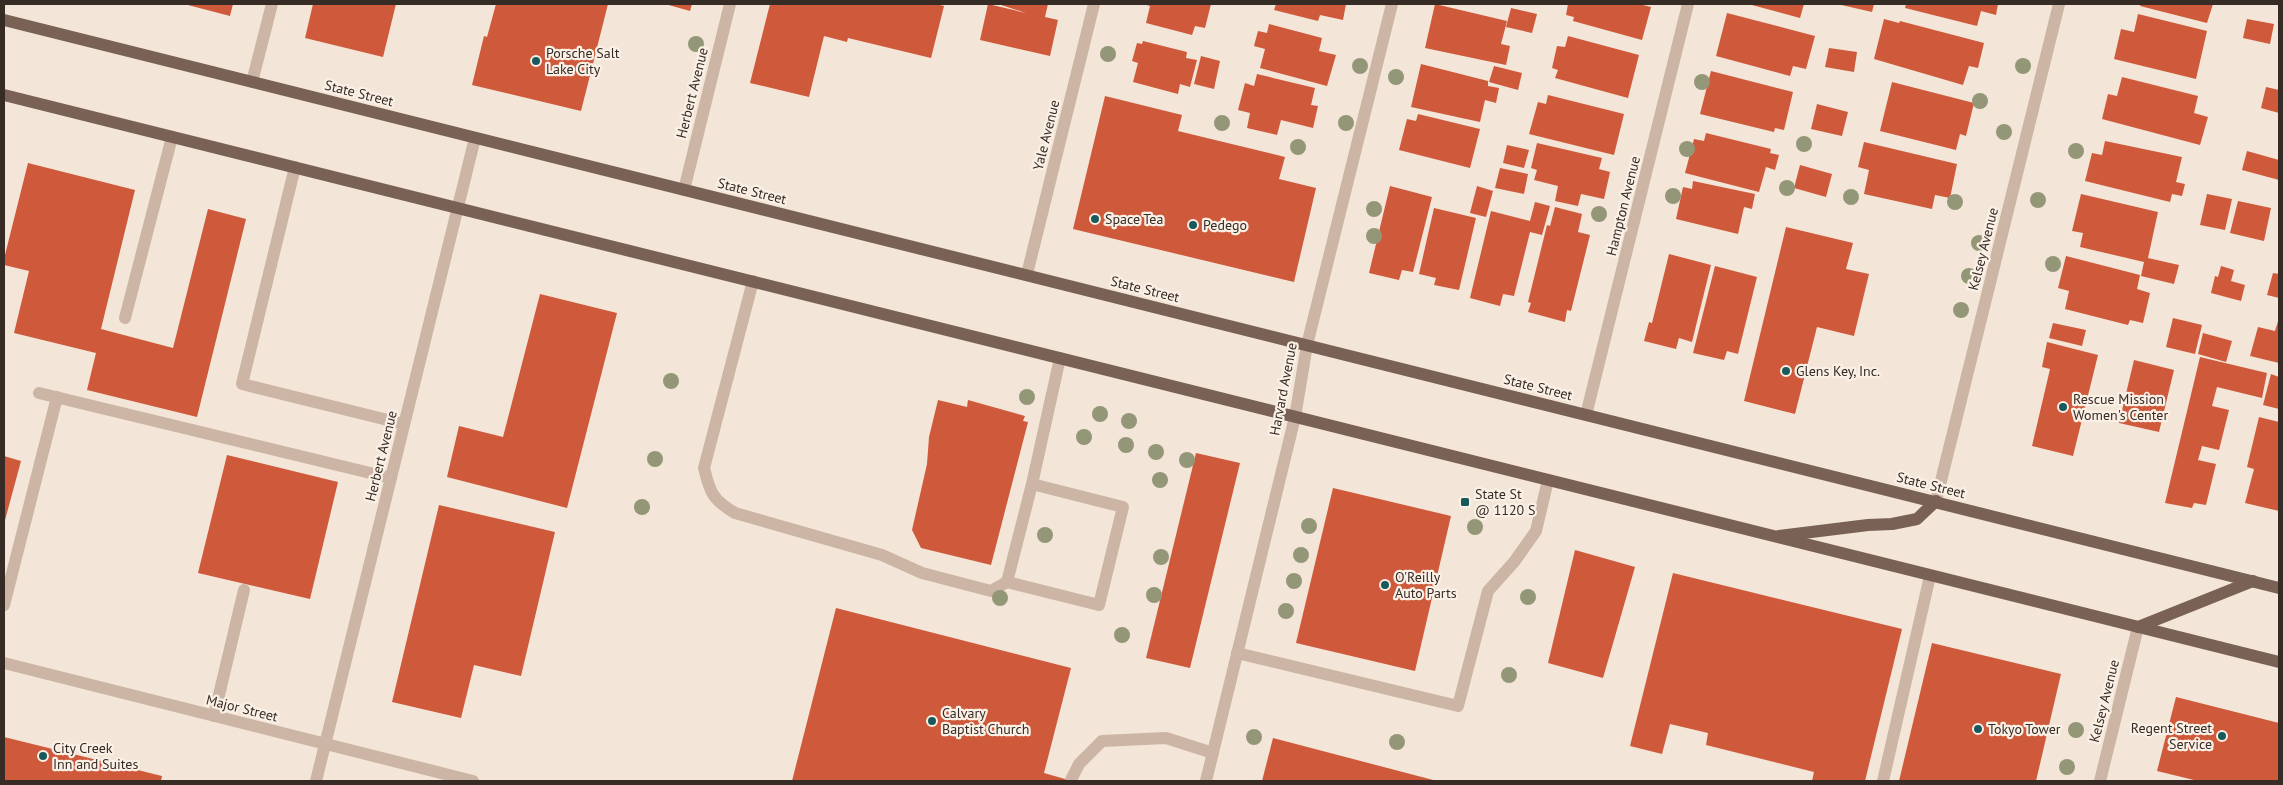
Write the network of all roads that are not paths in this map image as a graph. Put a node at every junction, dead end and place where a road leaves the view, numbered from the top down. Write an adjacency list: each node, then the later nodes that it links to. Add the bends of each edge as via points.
1 (272, 4): 8 (street)
2 (730, 4): 13 (street, Herbert Avenue)
3 (1094, 4): 15 (street, Yale Avenue)
4 (1392, 4): 18 (street, Harvard Avenue)
5 (1688, 4): 22 (street, Hampton Avenue)
6 (2059, 4): 28 (street, Kelsey Avenue)
7 (4, 20): 8 (main road, State Street)
8 (252, 82): 11 (main road, State Street)
9 (4, 95): 10 (main road)
10 (172, 137): 12 (main road); 17 (street)
11 (475, 138): 13 (main road, State Street); 14 (street, Herbert Avenue)
12 (296, 168): 14 (main road); 24 (street, via 242,384)
13 (684, 190): 15 (main road, State Street)
14 (457, 208): 16 (main road); 24 (street, Herbert Avenue)
15 (1027, 274): 18 (main road, State Street)
16 (752, 281): 19 (main road); 32 (street, via 704,468 710,492 735,513 882,555 922,573 991,591)
17 (125, 318)
18 (1307, 345): 22 (main road, State Street); 23 (street, Harvard Avenue)
19 (1060, 358): 23 (main road); 27 (street)
20 (39, 393): 21 (street)
21 (57, 397): 25 (street); 35 (street)
22 (1586, 415): 28 (main road, State Street)
23 (1295, 417): 26 (main road); 37 (street, Harvard Avenue)
24 (404, 424): 25 (street, Herbert Avenue)
25 (391, 478): 41 (street, Herbert Avenue)
26 (1548, 480): 29 (main road); 37 (street, via 1536,531 1488,591 1458,706)
27 (1032, 484): 32 (street); 32 (street, via 1123,507 1099,605)
28 (1936, 501): 29 (main road, via 1917,519); 31 (main road, State Street)
29 (1772, 537): 30 (main road)
30 (1930, 576): 36 (main road); 47 (street)
31 (2253, 581): 33 (main road, State Street); 36 (main road)
32 (1008, 582)
33 (2279, 588)
34 (244, 590): 40 (street)
35 (4, 605)
36 (2138, 627): 38 (main road); 48 (street, Kelsey Avenue)
37 (1237, 653): 42 (street, Harvard Avenue)
38 (2279, 662)
39 (4, 663): 40 (street, Major Street)
40 (214, 716): 41 (street, Major Street)
41 (325, 744): 44 (street, Herbert Avenue); 45 (street, Major Street)
42 (1213, 753): 43 (street, via 1166,738 1102,741 1079,764); 46 (street, Harvard Avenue)
43 (1071, 780)
44 (316, 781)
45 (473, 781)
46 (1206, 781)
47 (1883, 781)
48 (2100, 781)

